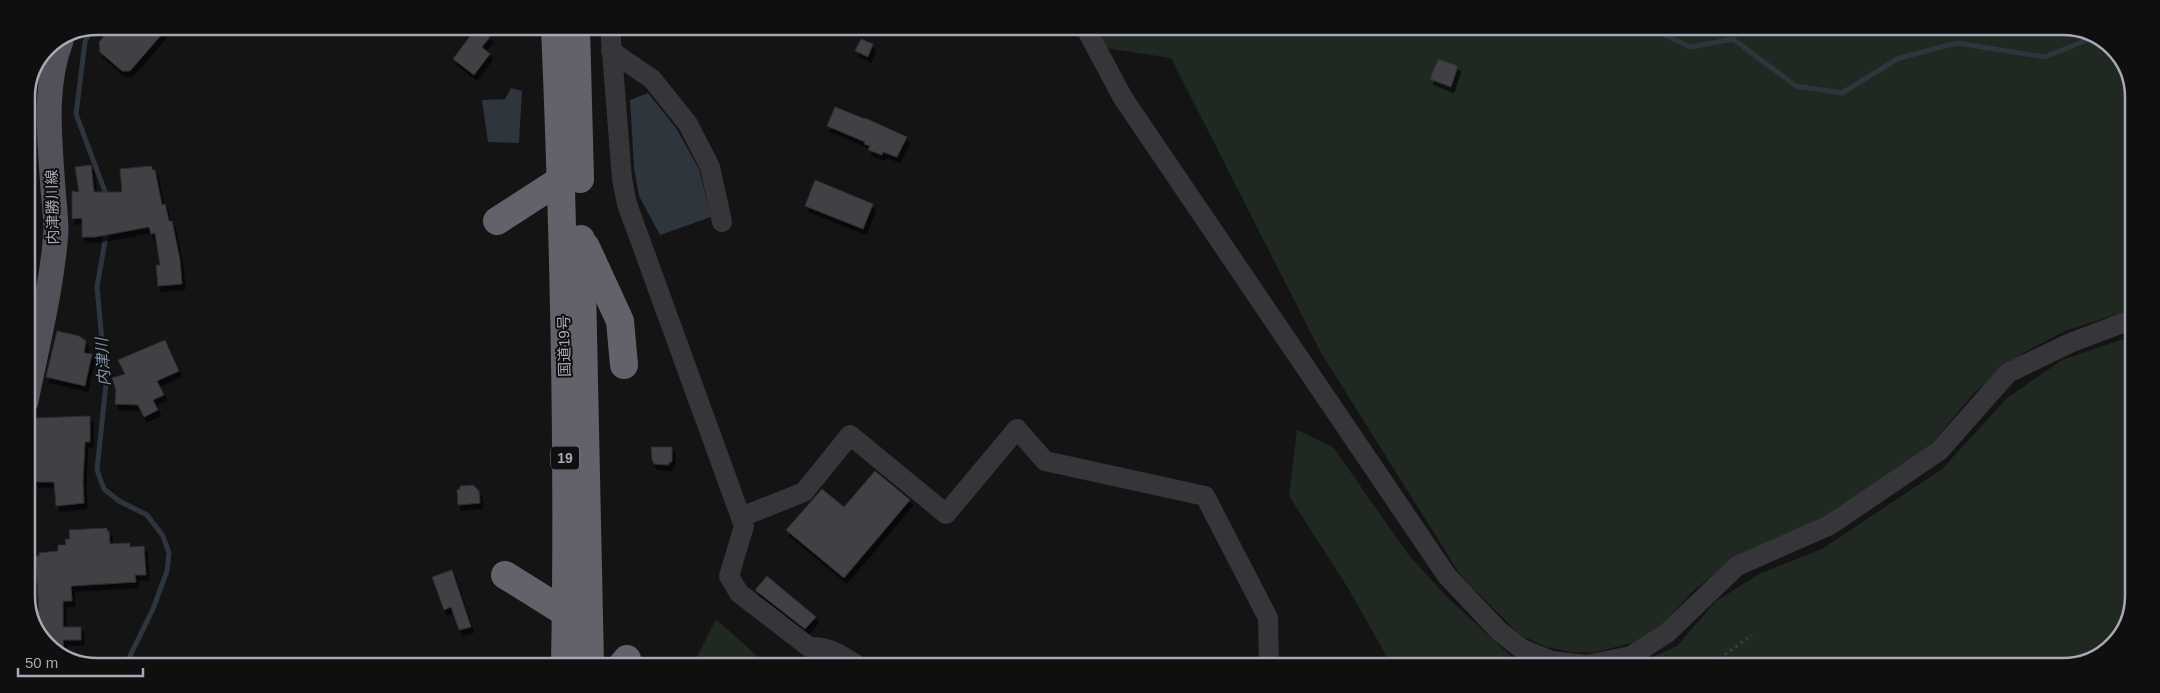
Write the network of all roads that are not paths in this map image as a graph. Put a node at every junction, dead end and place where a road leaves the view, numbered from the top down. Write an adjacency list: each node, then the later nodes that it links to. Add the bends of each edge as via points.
1 (555, 35): 7 (highway, 国道19号 / 19)
2 (576, 35): 10 (highway, 国道19号 / 19)
3 (610, 35): 6 (street)
4 (1089, 35): 23 (street, via 1123,98 1447,576 1498,631 1522,649)
5 (58, 49): 12 (main road, 内津勝川線, via 51,90 50,144 56,229)
6 (611, 51): 9 (street, via 652,79 688,124 710,167); 14 (street, via 627,204)
7 (562, 179): 8 (highway); 16 (highway, 国道19号 / 19)
8 (497, 221)
9 (722, 222)
10 (581, 237): 13 (highway, via 620,321); 19 (highway, 国道19号 / 19)
11 (2125, 322): 24 (street, via 2070,343 2008,373 1939,450 1830,525 1737,566 1667,633 1631,656)
12 (35, 355)
13 (624, 365)
14 (741, 517): 17 (street, via 744,526 729,576 739,593); 22 (street, via 804,492 850,435 946,514 1017,429 1045,461 1205,496 1268,618)
15 (505, 575): 16 (highway)
16 (566, 613): 18 (highway, 国道19号 / 19)
17 (809, 647): 20 (street); 21 (street, via 823,647)
18 (565, 658)
19 (590, 658)
20 (822, 658)
21 (845, 658)
22 (1269, 658)
23 (1544, 658)
24 (1621, 658)

